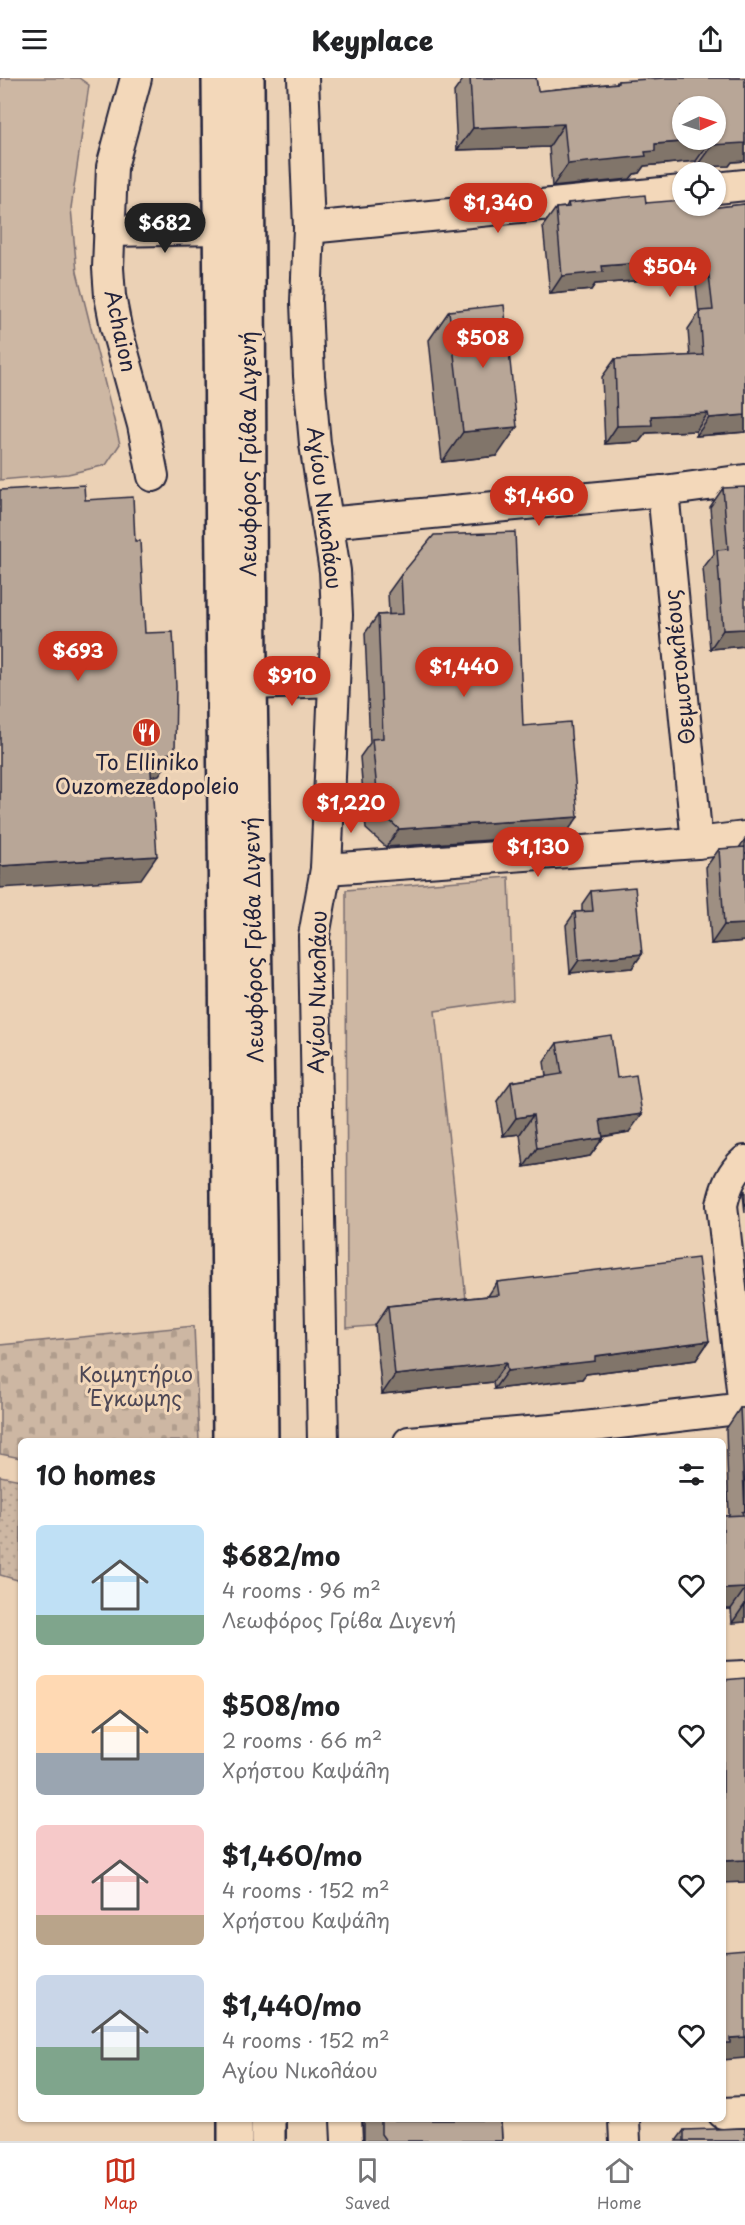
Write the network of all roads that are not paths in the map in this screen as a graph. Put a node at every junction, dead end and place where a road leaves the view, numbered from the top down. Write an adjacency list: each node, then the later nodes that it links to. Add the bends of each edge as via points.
1 (136, 78): 10 (street, Achaion, via 112,167)
2 (219, 78): 9 (main road, Λεωφόρος Γρίβα Διγενή)
3 (247, 78): 16 (main road, Λεωφόρος Γρίβα Διγενή)
4 (303, 78): 8 (street, Αγίου Νικολάου)
5 (745, 185): 6 (street)
6 (726, 187)
7 (672, 192): 8 (street)
8 (309, 228): 14 (street, Αγίου Νικολάου, via 309,376)
9 (220, 230): 10 (street); 23 (main road, Λεωφόρος Γρίβα Διγενή)
10 (109, 231): 11 (street, Achaion, via 110,296)
11 (153, 476)
12 (745, 480): 13 (street)
13 (663, 491): 14 (street); 18 (street, Θεμιστοκλέους)
14 (327, 523): 15 (street, Αγίου Νικολάου, via 337,615)
15 (334, 681): 16 (street); 19 (street, Αγίου Νικολάου)
16 (250, 684): 24 (main road, Λεωφόρος Γρίβα Διγενή)
17 (745, 837): 18 (street)
18 (697, 843): 19 (street)
19 (326, 869): 25 (street, Αγίου Νικολάου, via 314,936)
20 (745, 1161): 21 (street, via 726,1185 722,1205)
21 (745, 1408): 22 (street)
22 (576, 1435): 26 (street)
23 (230, 1438)
24 (261, 1438)
25 (322, 1438)
26 (504, 1438)
27 (745, 1676): 28 (street)
28 (726, 1677)
29 (745, 2112): 30 (street)
30 (726, 2113)
31 (235, 2122): 35 (main road)
32 (268, 2122): 36 (main road)
33 (346, 2122): 37 (street)
34 (624, 2122): 38 (street)
35 (235, 2141)
36 (268, 2141)
37 (347, 2141)
38 (625, 2141)

